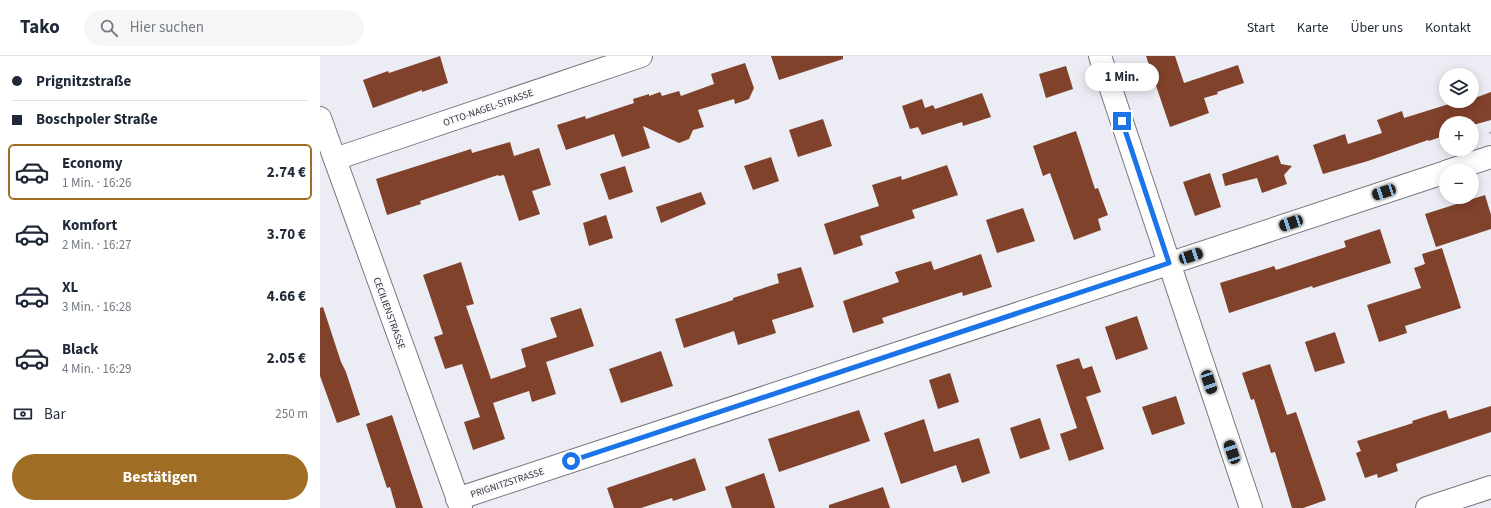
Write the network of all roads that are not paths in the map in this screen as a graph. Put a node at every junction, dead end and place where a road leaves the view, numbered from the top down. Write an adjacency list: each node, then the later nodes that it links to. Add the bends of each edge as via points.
1 (641, 56): 5 (street, OTTO-NAGEL-STRASSE)
2 (1100, 56): 8 (street)
3 (320, 118): 5 (street, CECILIENSTRASSE)
4 (1491, 157): 6 (street, PRIGNITZSTRASSE)
5 (335, 159): 10 (street, CECILIENSTRASSE)
6 (1469, 164)
7 (1439, 174): 8 (street, PRIGNITZSTRASSE)
8 (1169, 263): 10 (street, PRIGNITZSTRASSE); 11 (street)
9 (1491, 487): 12 (street)
10 (459, 503)
11 (1251, 508)
12 (1428, 508)

